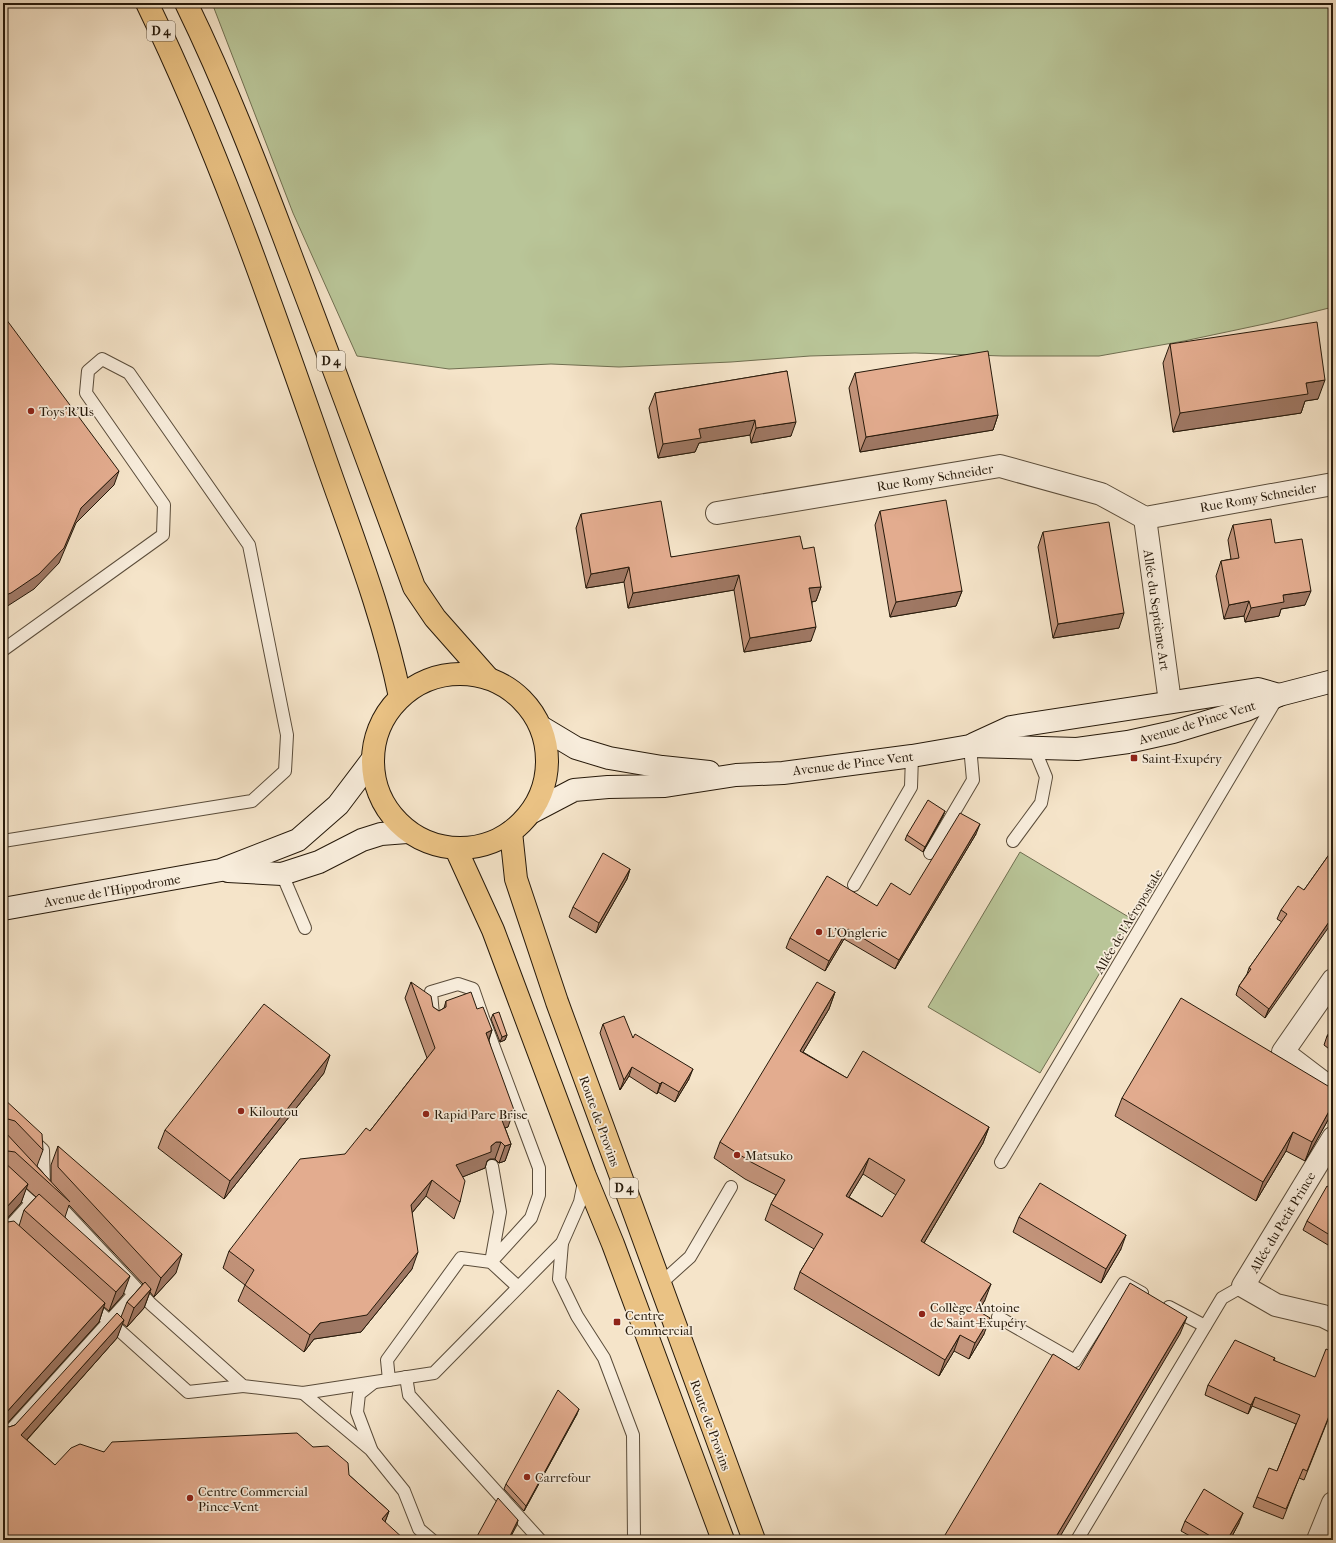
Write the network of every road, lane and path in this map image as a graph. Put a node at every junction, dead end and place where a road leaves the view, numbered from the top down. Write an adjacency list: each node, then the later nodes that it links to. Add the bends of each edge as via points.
1 (147, 3): 10 (main road, D 4, via 205,129 286,347 373,597)
2 (186, 3): 7 (main road, D 4, via 254,158 414,587 435,618)
3 (1333, 484): 5 (main road, Rue Romy Schneider)
4 (718, 513): 5 (main road, Rue Romy Schneider, via 1000,466 1101,494)
5 (1144, 518): 11 (main road, Allée du Septième Art)
6 (3, 650): 21 (lane, via 163,535 164,505 86,393 88,371 102,359 129,373 249,545 287,735 284,771 252,801)
7 (488, 678): 10 (main road, via 464,674 439,676); 12 (main road, via 510,689 528,706)
8 (1333, 681): 9 (main road, Avenue de Pince Vent)
9 (1279, 695): 11 (main road, Avenue de Pince Vent, via 1258,689); 14 (main road, Avenue de Pince Vent, via 1239,712 1173,732 1128,742 1077,749); 35 (lane, Allée de l'Aéropostale)
10 (400, 697): 16 (main road, via 378,730)
11 (1170, 702): 13 (main road, Avenue de Pince Vent, via 1011,727)
12 (541, 727): 17 (main road, Avenue de Pince Vent, via 576,748 609,758); 18 (main road, via 548,756 545,785)
13 (970, 746): 14 (main road, Avenue de Pince Vent); 15 (main road, Avenue de Pince Vent); 24 (lane, via 973,780)
14 (1034, 748): 22 (lane, via 1046,777 1041,803)
15 (912, 756): 17 (main road, Avenue de Pince Vent, via 783,772); 27 (lane, via 912,787)
16 (372, 760): 19 (main road, via 378,790 389,813); 25 (main road, Avenue de l'Hippodrome, via 338,805 298,840)
17 (736, 775): 18 (main road, Avenue de Pince Vent, via 665,786 574,790)
18 (532, 812): 20 (main road)
19 (408, 832): 23 (main road, via 430,844); 26 (main road, Avenue de l'Hippodrome, via 382,834 362,840 319,862)
20 (512, 832): 23 (main road, via 485,845); 49 (main road, Route de Provins / D 4, via 516,879 522,899 559,1009)
21 (3, 841)
22 (1013, 841)
23 (456, 849): 37 (main road, D 4, via 496,936)
24 (930, 853)
25 (221, 870): 26 (main road, Avenue de l'Hippodrome); 28 (main road, Avenue de l'Hippodrome)
26 (282, 874): 29 (lane)
27 (854, 885)
28 (3, 909)
29 (304, 928)
30 (1333, 980): 32 (main road, via 1283,1052)
31 (433, 1020): 48 (lane, via 431,992 458,984 473,989 539,1168 539,1195 531,1218)
32 (1333, 1090)
33 (20, 1128): 41 (lane, via 43,1150)
34 (1333, 1138): 50 (main road, Allée du Petit Prince)
35 (1001, 1162)
36 (492, 1166): 48 (lane, via 500,1212)
37 (585, 1176): 46 (lane, via 580,1202); 67 (main road, D 4)
38 (3, 1177): 42 (lane)
39 (34, 1178): 41 (lane)
40 (731, 1187): 49 (lane, via 690,1257)
41 (44, 1189): 59 (lane, via 151,1304)
42 (32, 1202): 43 (lane); 44 (lane)
43 (54, 1222)
44 (5, 1232): 45 (lane)
45 (18, 1240)
46 (562, 1243): 51 (lane); 66 (lane, via 559,1279 576,1316 604,1358 633,1435)
47 (83, 1248): 61 (lane, via 134,1294)
48 (491, 1262): 51 (lane); 57 (lane, via 461,1258 387,1360)
49 (660, 1284): 68 (main road, Route de Provins / D 4)
50 (1243, 1286): 54 (main road, via 1276,1305 1323,1316); 55 (lane, via 1222,1298)
51 (518, 1287): 56 (lane, via 434,1373)
52 (81, 1296): 59 (lane, via 188,1392)
53 (998, 1317): 55 (lane, via 1075,1361 1124,1283)
54 (1333, 1321)
55 (1205, 1326): 69 (lane)
56 (406, 1377): 57 (lane); 65 (lane, via 409,1395)
57 (389, 1380): 58 (lane)
58 (374, 1382): 60 (lane); 62 (lane, via 359,1394 357,1412)
59 (243, 1386): 60 (lane)
60 (303, 1392): 62 (lane)
61 (3, 1439)
62 (371, 1450): 64 (lane, via 404,1491 419,1529)
63 (1333, 1503): 70 (main road)
64 (432, 1540)
65 (540, 1540)
66 (636, 1540)
67 (724, 1540)
68 (754, 1540)
69 (1077, 1540)
70 (1318, 1540)

